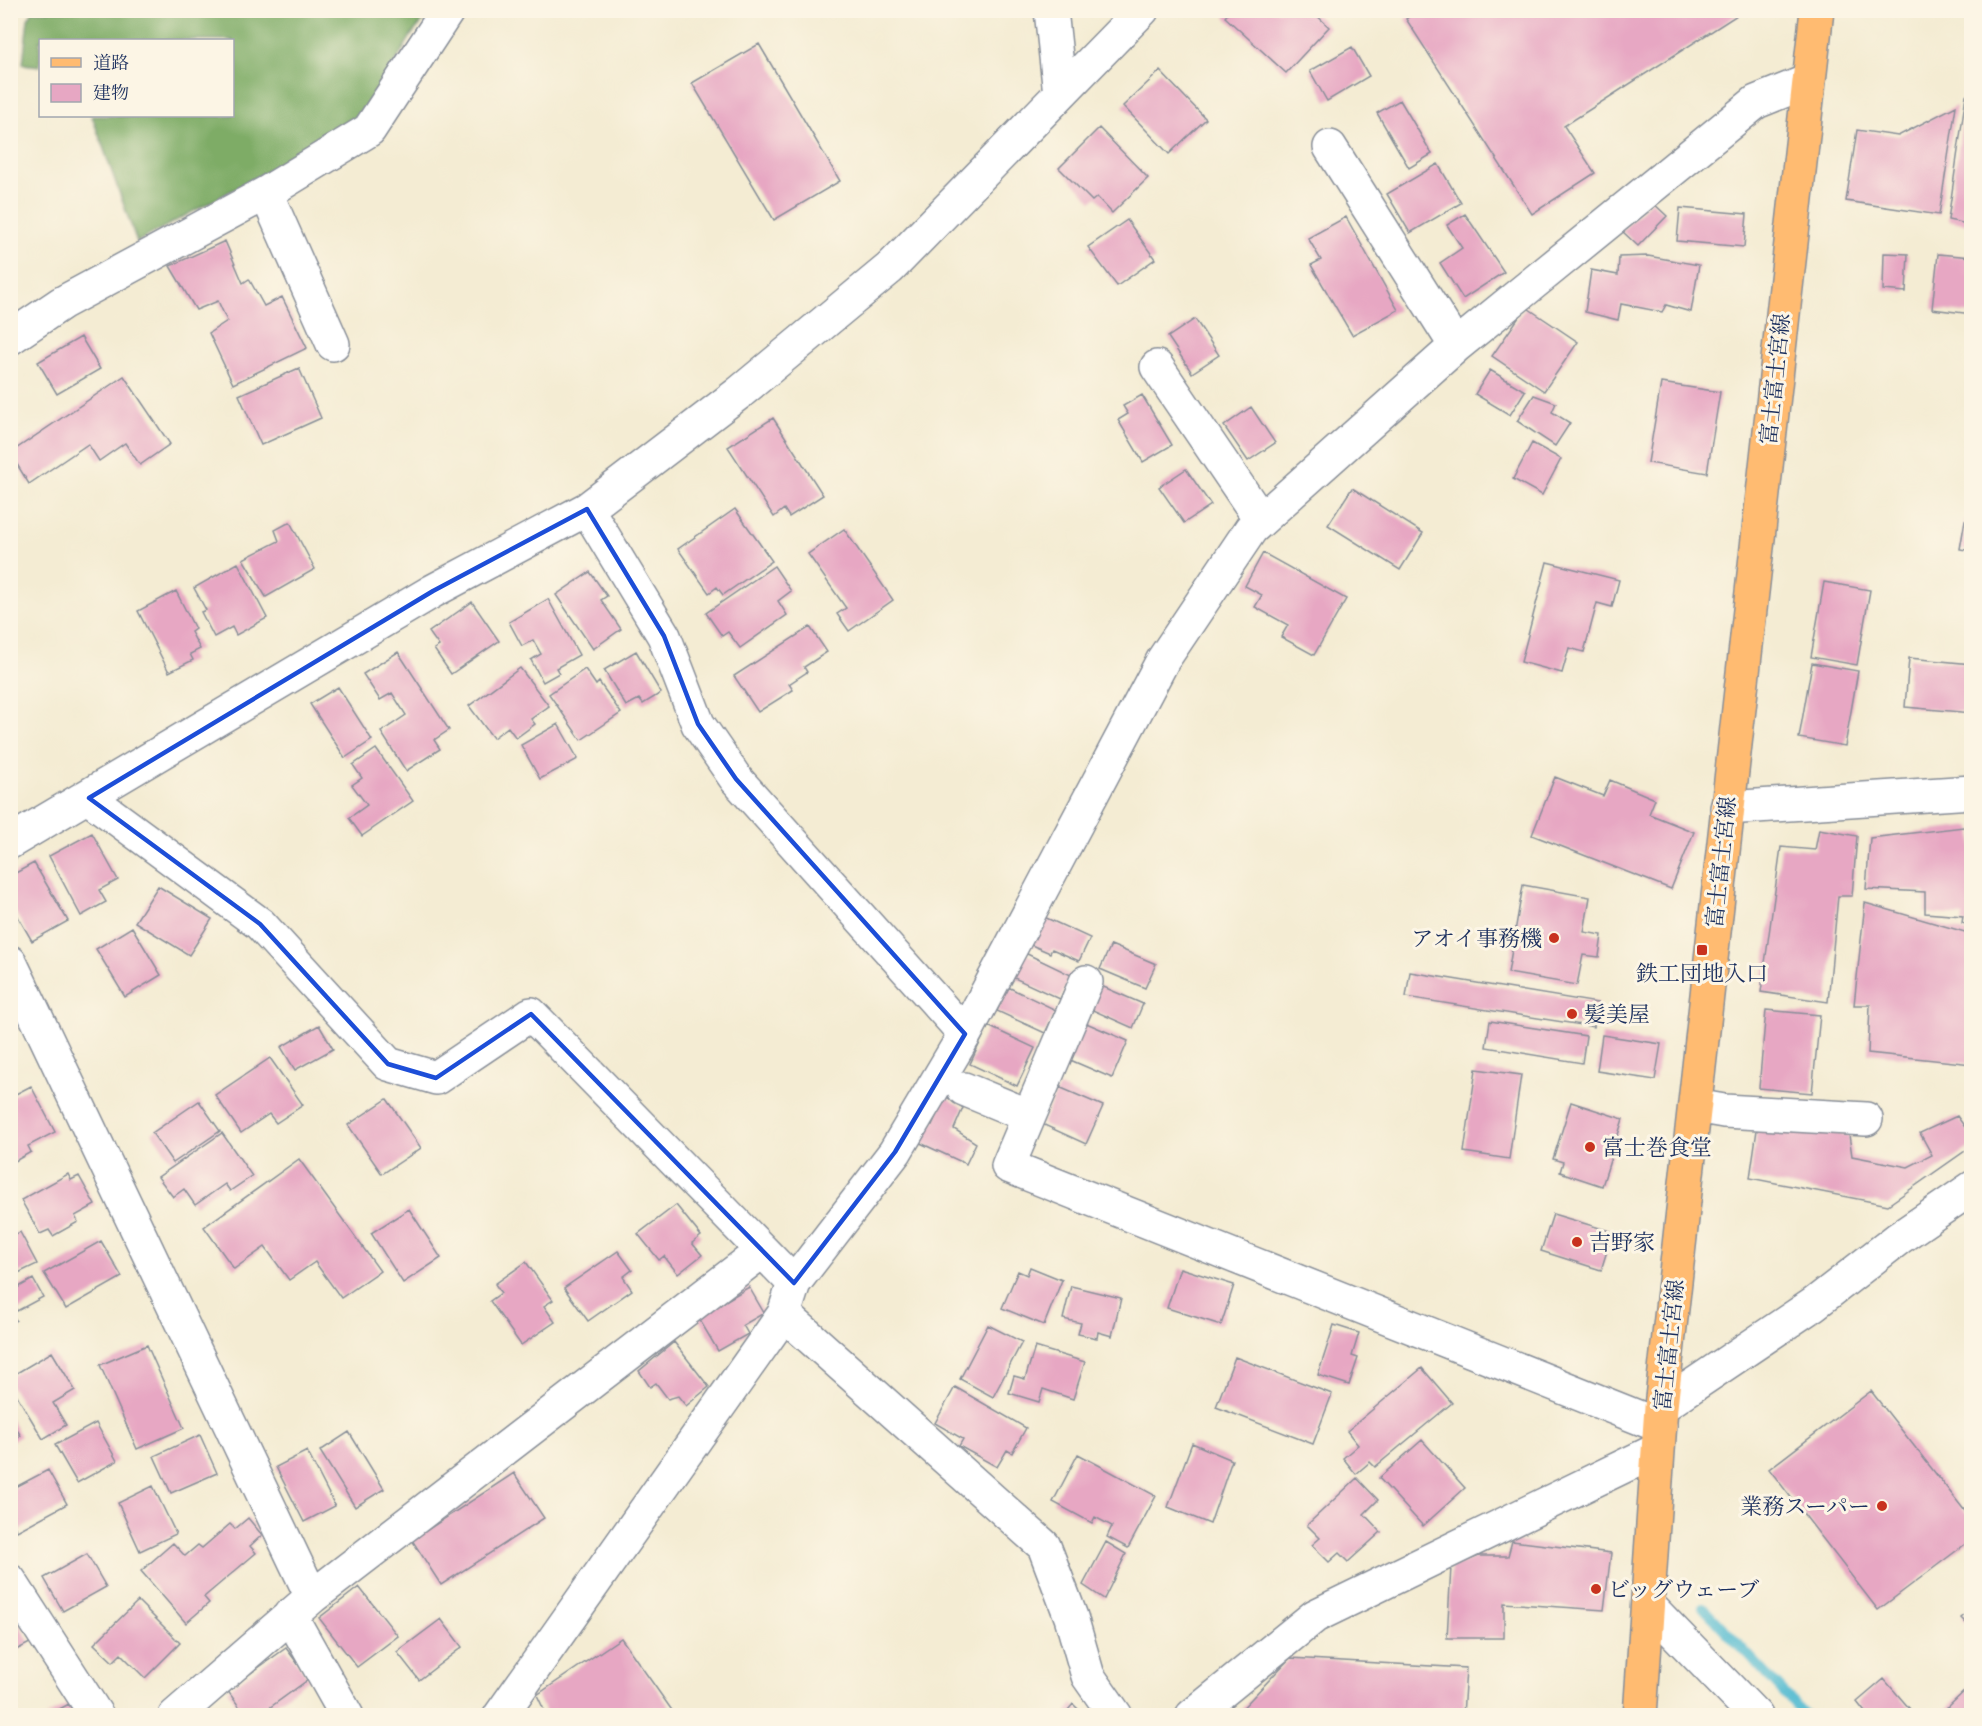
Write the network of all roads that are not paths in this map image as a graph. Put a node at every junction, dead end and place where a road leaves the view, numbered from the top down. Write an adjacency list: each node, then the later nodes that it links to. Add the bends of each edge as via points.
1 (447, 10): 8 (street, via 369,130)
2 (1051, 10): 6 (street)
3 (1142, 10): 6 (street)
4 (1817, 10): 5 (main road, 富士富士宮線)
5 (1808, 81): 11 (street, via 1756,102); 17 (main road, 富士富士宮線)
6 (1060, 94): 13 (street, via 890,268 739,393)
7 (1330, 147): 11 (street)
8 (266, 193): 9 (street, via 62,303); 10 (street)
9 (10, 338)
10 (333, 344)
11 (1456, 346): 14 (street)
12 (1157, 367): 14 (street)
13 (587, 509): 16 (street, via 433,591); 21 (street, via 664,636 698,724 736,779)
14 (1261, 520): 21 (street, via 1251,529 1163,660)
15 (1971, 792): 17 (street)
16 (89, 798): 18 (street); 27 (street, via 260,924 388,1064 436,1078 531,1014)
17 (1727, 808): 23 (main road, 富士富士宮線)
18 (10, 842)
19 (10, 962): 32 (street)
20 (1086, 982): 24 (street)
21 (965, 1034): 28 (street, via 895,1152)
22 (964, 1089): 24 (street)
23 (1695, 1106): 25 (street); 30 (main road, 富士富士宮線)
24 (1029, 1116): 30 (street, via 1008,1166)
25 (1866, 1119)
26 (1971, 1188): 30 (street, via 1899,1238)
27 (761, 1252): 28 (street); 32 (street)
28 (794, 1283): 29 (street)
29 (784, 1314): 37 (street); 38 (street, via 1044,1546 1088,1676)
30 (1659, 1428): 33 (main road, 富士富士宮線); 39 (street, via 1315,1616)
31 (10, 1581): 34 (street)
32 (301, 1606): 35 (street); 36 (street)
33 (1649, 1606): 40 (main road, 富士富士宮線); 41 (street)
34 (97, 1716)
35 (175, 1716)
36 (347, 1716)
37 (500, 1716)
38 (1116, 1716)
39 (1192, 1716)
40 (1640, 1716)
41 (1756, 1716)

